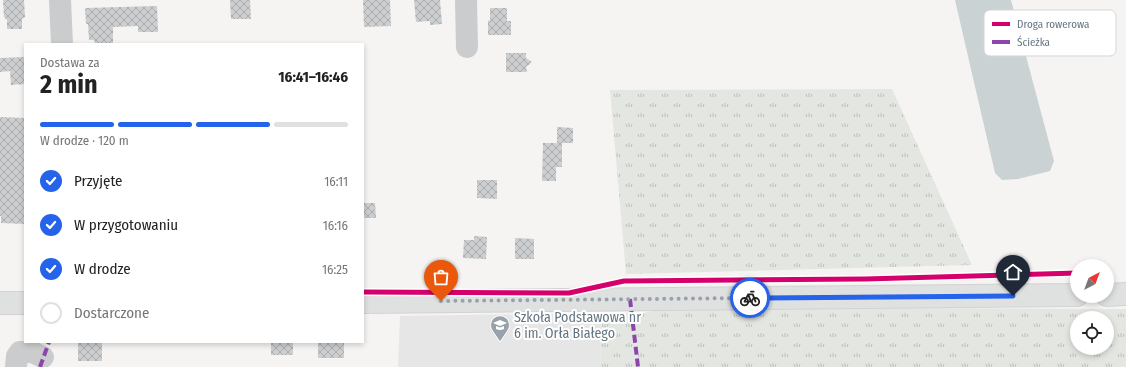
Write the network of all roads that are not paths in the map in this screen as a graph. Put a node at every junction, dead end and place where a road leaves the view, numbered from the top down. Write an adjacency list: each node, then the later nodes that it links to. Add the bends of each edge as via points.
1 (60, 0): 3 (street)
2 (466, 0): 4 (street)
3 (62, 43)
4 (467, 47)
5 (1126, 294): 7 (main road)
6 (1070, 295): 8 (main road)
7 (1114, 295)
8 (364, 302)
9 (0, 303): 10 (main road)
10 (24, 303)
11 (44, 355): 12 (street, via 20,352)
12 (16, 367)

